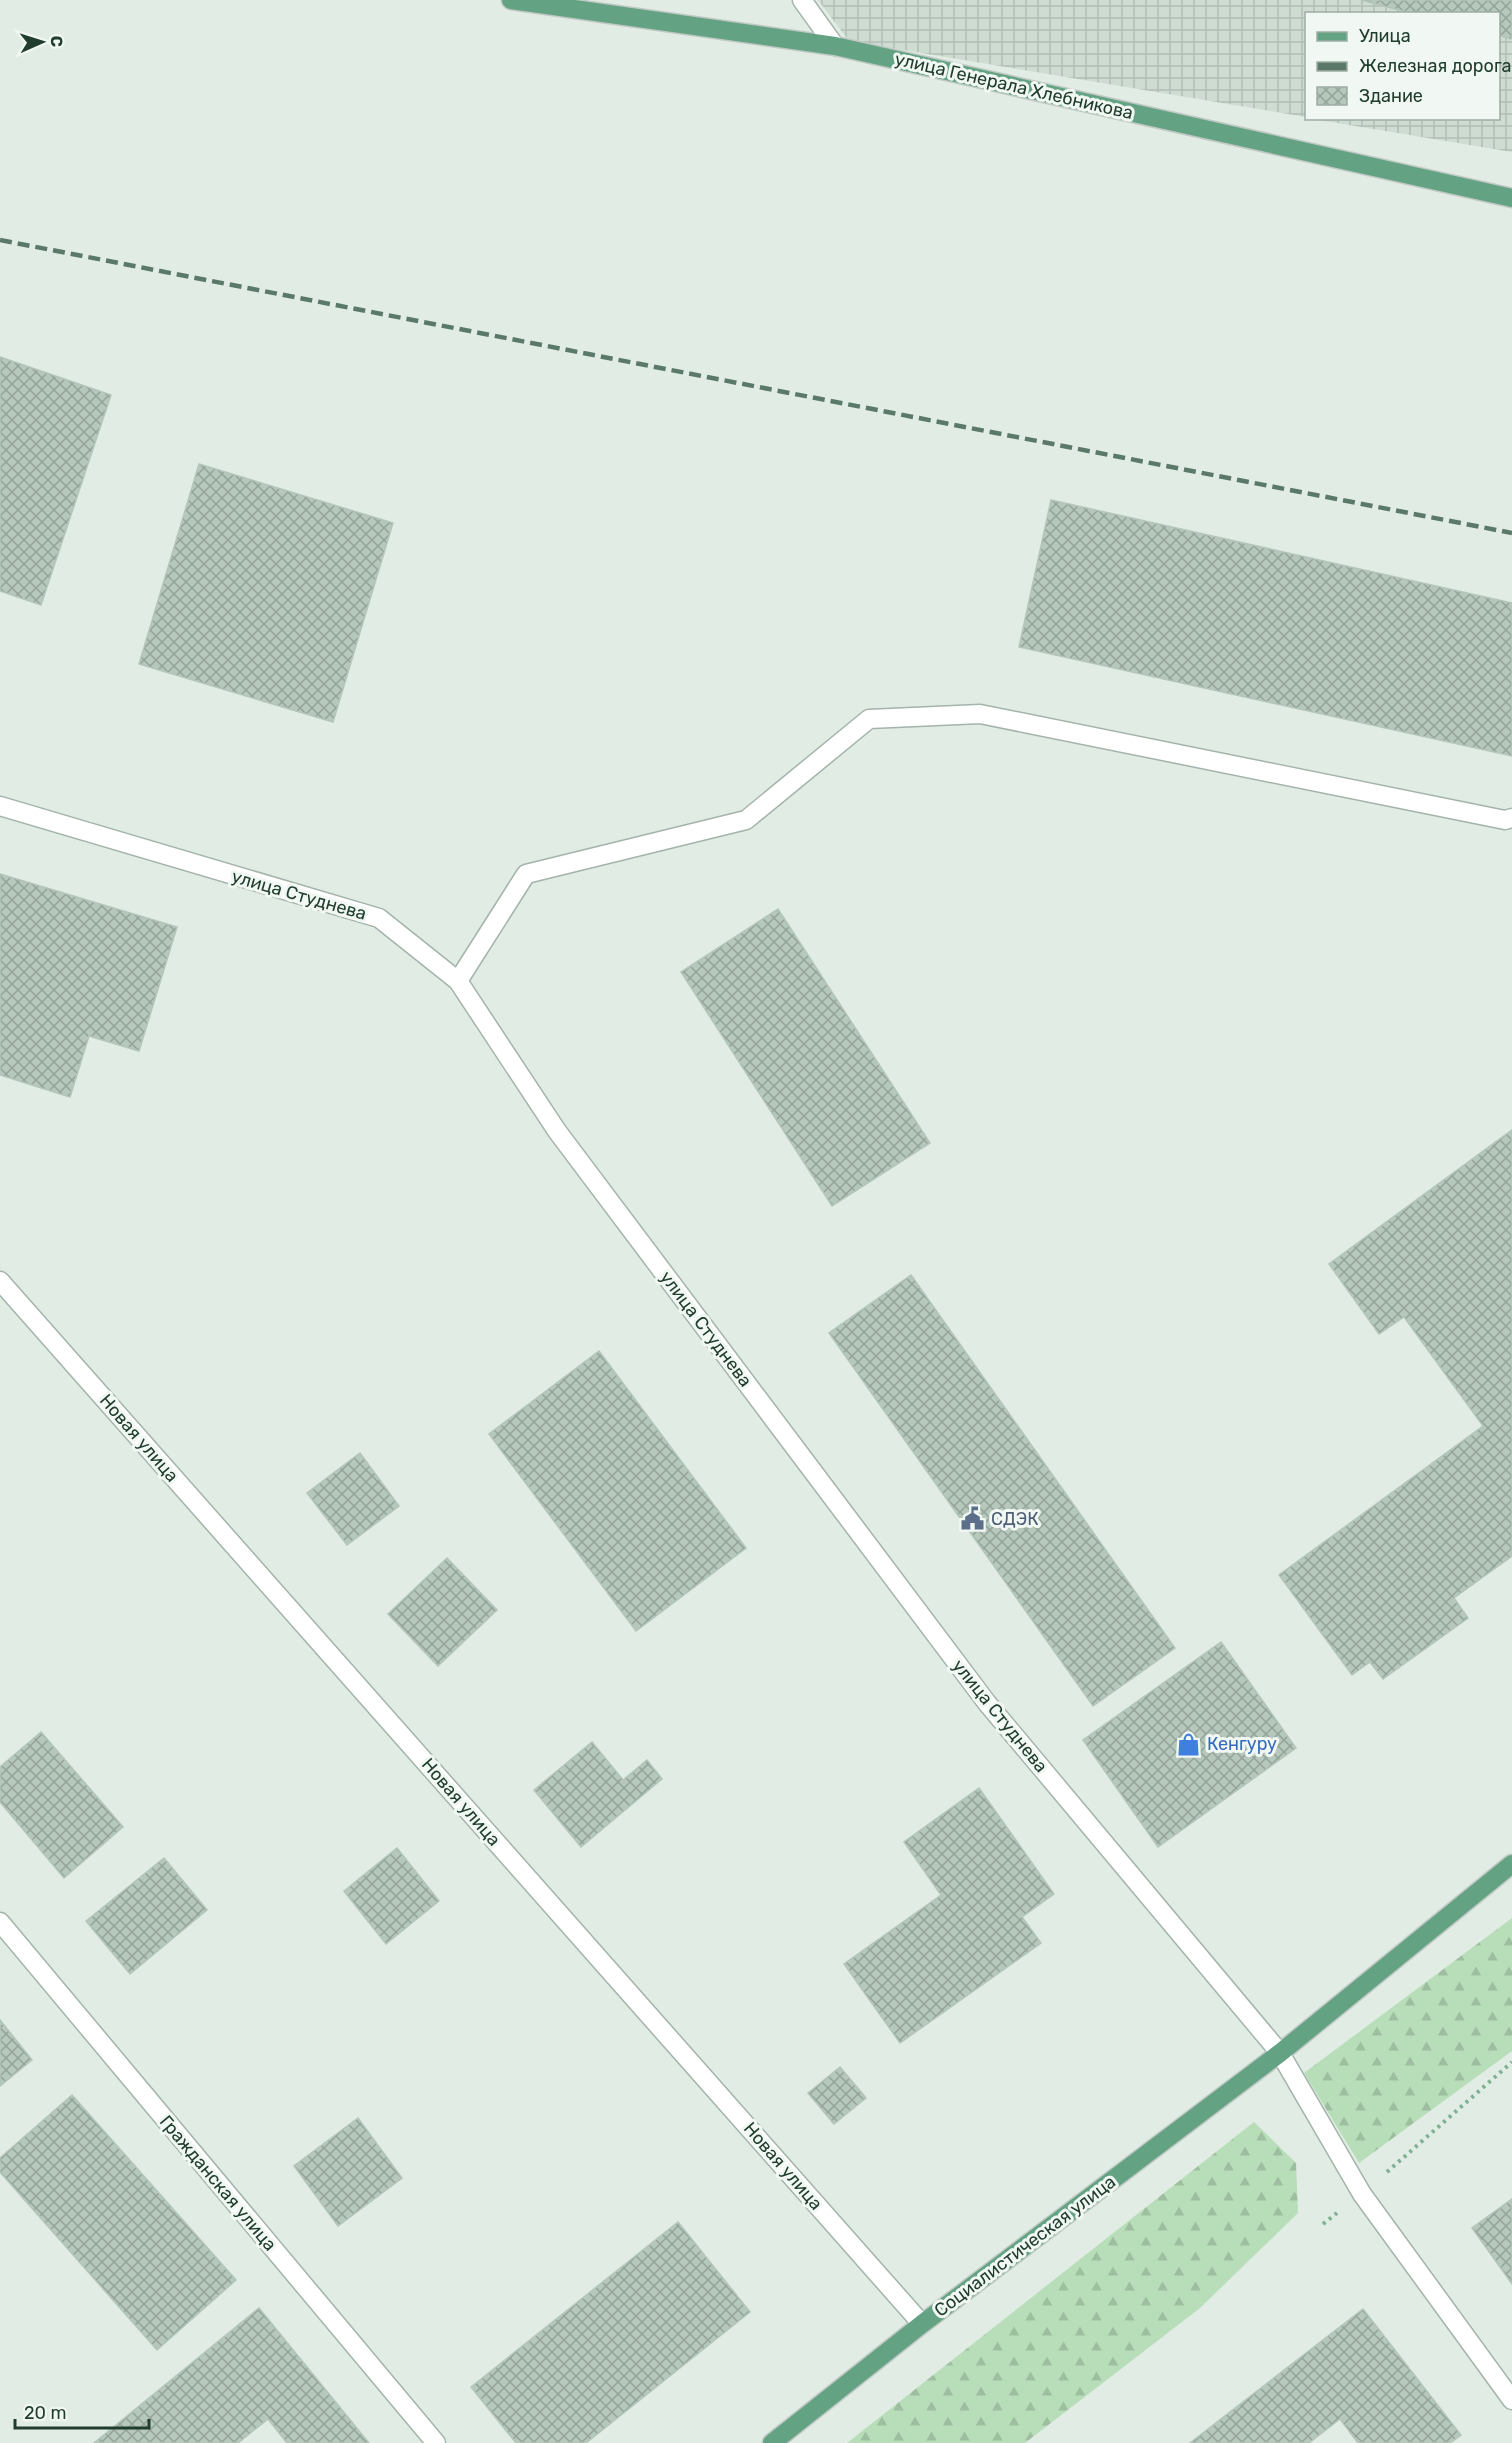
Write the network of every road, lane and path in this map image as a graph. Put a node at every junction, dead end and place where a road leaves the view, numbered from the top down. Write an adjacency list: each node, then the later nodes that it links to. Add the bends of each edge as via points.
1 (511, 0): 3 (main road, улица Генерала Хлебникова)
2 (802, 0): 3 (street)
3 (836, 46): 4 (main road, улица Генерала Хлебникова)
4 (1512, 198)
5 (0, 806): 7 (street, улица Студнева, via 379,918)
6 (1512, 818): 7 (street, via 1505,820 980,714 869,719 746,820 526,874)
7 (458, 981): 11 (street, улица Студнева, via 557,1131 987,1703)
8 (0, 1281): 15 (street, Новая улица)
9 (1512, 1864): 11 (main road, Социалистическая улица)
10 (0, 1922): 17 (street, Гражданская улица)
11 (1280, 2053): 13 (street); 15 (main road, Социалистическая улица)
12 (1512, 2061): 13 (path)
13 (1362, 2194): 14 (path); 16 (street)
14 (1323, 2224)
15 (922, 2324): 18 (main road, Социалистическая улица)
16 (1512, 2400)
17 (436, 2443)
18 (772, 2443)

